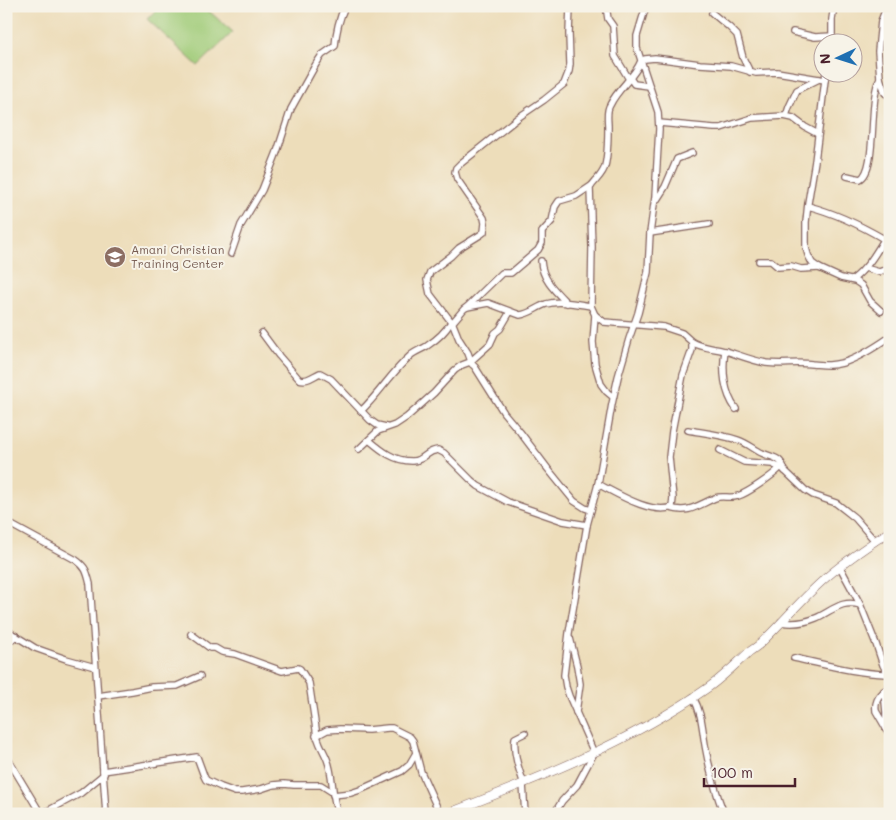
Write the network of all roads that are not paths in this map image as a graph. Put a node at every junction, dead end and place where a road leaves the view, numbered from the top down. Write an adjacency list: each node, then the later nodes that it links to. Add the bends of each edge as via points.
1 (345, 6): 32 (street, via 334,46 316,64 291,110 262,190 241,225)
2 (570, 6): 45 (street, via 570,64 564,84 456,168 457,179 485,223 484,232 459,248 428,276 430,294)
3 (606, 6): 13 (street, via 613,26 615,56)
4 (646, 6): 11 (street, via 637,42)
5 (834, 6): 9 (street)
6 (887, 6): 14 (street, via 881,21 878,51)
7 (712, 13): 12 (street, via 734,31)
8 (793, 32): 10 (street)
9 (832, 32)
10 (814, 37)
11 (641, 61): 12 (street, via 655,58 731,66); 13 (street); 18 (street)
12 (750, 72): 15 (street, via 776,72)
13 (629, 78): 18 (street, via 634,84); 25 (street, via 609,107 606,165)
14 (880, 78): 19 (street, via 885,93); 24 (street, via 874,93 866,173 860,179)
15 (814, 79)
16 (817, 82): 20 (street, via 797,90)
17 (822, 82): 22 (street)
18 (649, 86): 21 (street)
19 (890, 96)
20 (786, 116): 21 (street, via 752,118 721,128); 22 (street)
21 (659, 123): 26 (street)
22 (818, 134): 27 (street)
23 (692, 153): 26 (street, via 677,159)
24 (847, 176)
25 (592, 185): 40 (street); 41 (street, via 576,196 559,201 554,207 552,221 542,232 538,250 511,273 502,273)
26 (654, 203): 30 (street)
27 (808, 206): 31 (street, via 855,223); 35 (street, via 806,248 812,263)
28 (709, 224): 30 (street)
29 (890, 230): 31 (street)
30 (650, 233): 46 (street, via 647,278)
31 (884, 239): 36 (street)
32 (231, 254)
33 (541, 261): 39 (street, via 545,277)
34 (759, 261): 35 (street, via 771,261 778,267)
35 (819, 268): 38 (street)
36 (865, 268): 37 (street, via 879,272); 38 (street)
37 (890, 268)
38 (852, 280): 42 (street, via 861,285 870,301)
39 (567, 303): 40 (street); 43 (street, via 547,304 522,315)
40 (591, 306): 44 (street)
41 (467, 307): 43 (street, via 488,303); 45 (street)
42 (881, 311)
43 (510, 312): 51 (street, via 490,344)
44 (595, 316): 46 (street, via 604,322); 52 (street, via 595,364 600,384)
45 (451, 322): 51 (street); 54 (street, via 432,342 409,357)
46 (634, 324): 49 (street, via 664,327 682,333); 52 (street)
47 (262, 334): 54 (street, via 299,379 307,380 320,373 325,375)
48 (890, 337): 50 (street, via 845,362 822,366 766,363)
49 (692, 342): 50 (street); 62 (street, via 672,431)
50 (725, 351): 53 (street, via 726,388)
51 (472, 362): 55 (street, via 459,366 419,407); 63 (street, via 504,413 548,469 574,501)
52 (613, 397): 61 (street)
53 (736, 409)
54 (361, 411): 55 (street, via 377,425)
55 (388, 428): 57 (street, via 378,431)
56 (688, 430): 60 (street, via 737,440 779,460 784,466)
57 (369, 440): 58 (street); 65 (street, via 385,453 404,460 418,461 438,450 478,486 508,502 563,521)
58 (359, 449)
59 (720, 450): 60 (street, via 744,462 772,464)
60 (782, 470): 62 (street, via 739,496 722,496 690,509); 67 (street, via 813,495 836,503 855,518)
61 (598, 484): 62 (street, via 635,503); 63 (street)
62 (670, 508)
63 (591, 510): 65 (street)
64 (8, 525): 77 (street, via 83,565 90,584)
65 (587, 525): 72 (street)
66 (888, 535): 67 (street)
67 (875, 541): 68 (street)
68 (840, 567): 69 (street); 70 (street)
69 (860, 605): 70 (street, via 846,603 809,620); 79 (street)
70 (781, 622): 83 (street, via 733,668)
71 (6, 630): 74 (street)
72 (569, 633): 84 (street, via 580,684); 84 (street, via 564,675)
73 (191, 634): 88 (street, via 210,648 222,652 282,671 298,668 309,683)
74 (16, 636): 75 (street); 77 (street, via 46,653)
75 (6, 644)
76 (794, 658): 79 (street, via 837,669)
77 (96, 667): 82 (street)
78 (200, 676): 82 (street, via 179,686 152,686)
79 (888, 676)
80 (890, 686): 81 (street)
81 (884, 691): 85 (street); 85 (street, via 876,701 876,711)
82 (98, 696): 92 (street)
83 (693, 697): 90 (street); 102 (street, via 700,713 708,761)
84 (576, 712): 90 (street)
85 (886, 728): 87 (street)
86 (525, 733): 93 (street, via 515,738 514,745)
87 (890, 735)
88 (316, 736): 89 (street, via 327,730 392,728 410,737); 94 (street, via 328,763)
89 (416, 753): 94 (street, via 402,771 351,793); 98 (street)
90 (594, 753): 93 (street); 101 (street)
91 (6, 756): 95 (street)
92 (104, 772): 94 (street, via 197,757 206,780 234,792 272,785 320,784); 95 (street, via 81,793); 96 (street)
93 (523, 784): 99 (street); 100 (street)
94 (333, 793): 97 (street)
95 (41, 814)
96 (106, 814)
97 (338, 814)
98 (440, 814)
99 (446, 814)
100 (525, 814)
101 (554, 814)
102 (724, 814)

